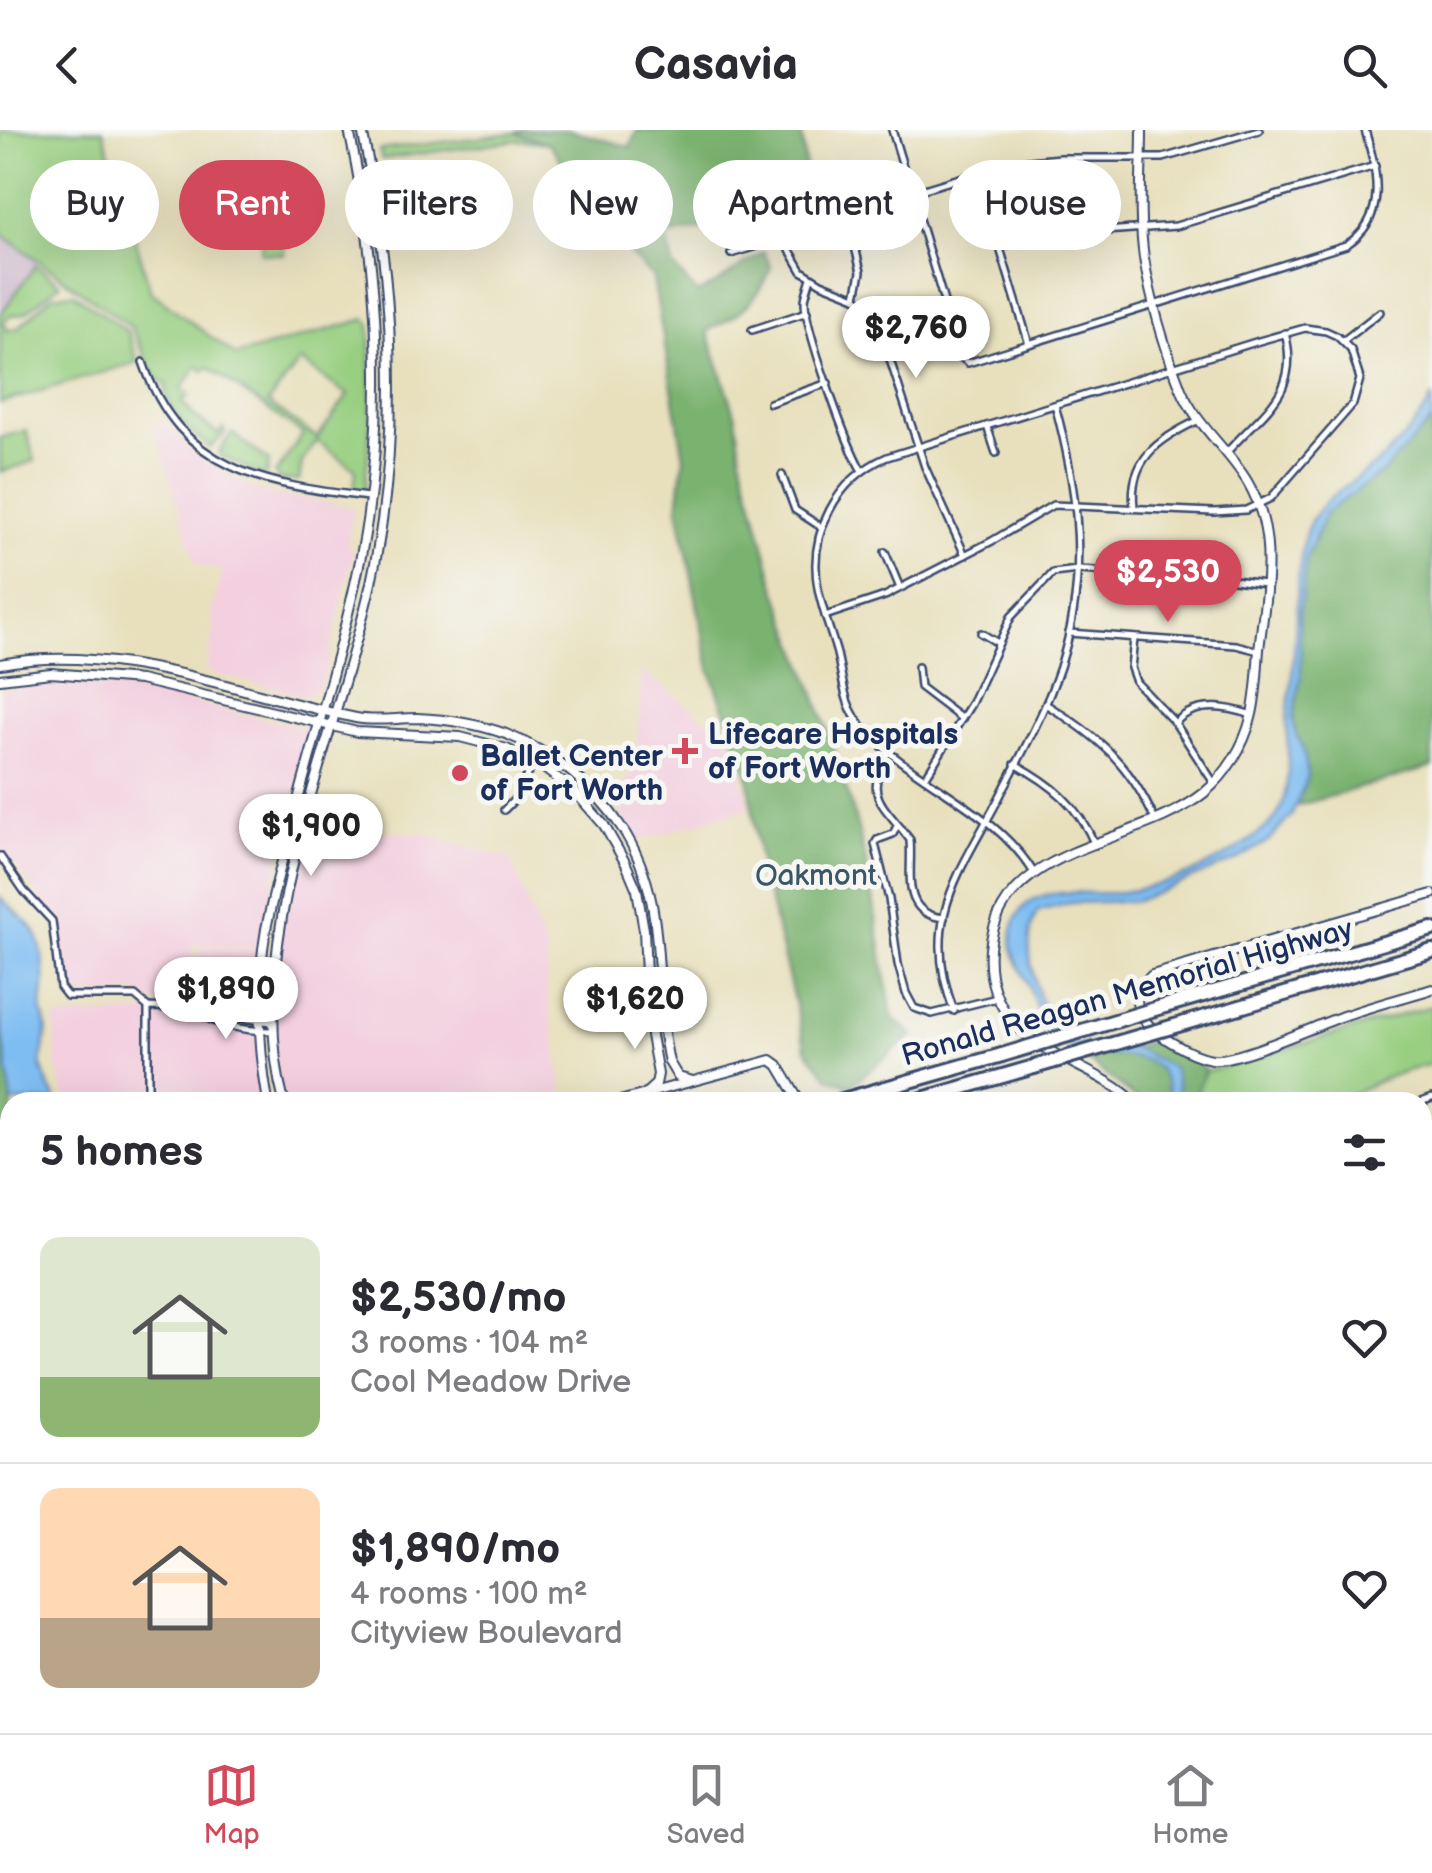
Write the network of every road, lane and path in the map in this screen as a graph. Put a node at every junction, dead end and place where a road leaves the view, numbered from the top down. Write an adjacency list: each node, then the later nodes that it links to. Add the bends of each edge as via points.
1 (349, 130): 32 (street, via 372,277)
2 (362, 130): 34 (street, via 378,204 389,317)
3 (892, 130): 8 (street)
4 (1142, 130): 7 (street)
5 (1259, 130): 7 (street)
6 (1366, 130): 10 (street)
7 (1142, 158): 9 (street); 11 (street)
8 (900, 160)
9 (1039, 160)
10 (1375, 166): 11 (street, via 1176,226); 19 (street, via 1374,206 1346,245)
11 (1142, 229): 12 (street); 19 (street)
12 (1121, 230)
13 (856, 250): 18 (street, via 861,272)
14 (928, 250): 25 (street, via 964,360)
15 (1001, 250): 25 (street)
16 (731, 254): 17 (street, via 782,238)
17 (812, 278): 18 (street); 20 (street)
18 (856, 297): 35 (street, via 883,334)
19 (1155, 306): 25 (street); 27 (street)
20 (806, 312): 22 (street); 28 (street)
21 (1380, 312): 24 (street)
22 (752, 330)
23 (1285, 333): 24 (street, via 1317,328); 27 (street); 37 (street, via 1291,366 1282,390)
24 (1343, 341): 44 (street, via 1358,368 1352,404)
25 (1029, 344)
26 (143, 362): 42 (street, via 176,425 223,464 268,482)
27 (1174, 368): 30 (street); 31 (street)
28 (828, 383): 29 (street); 39 (street)
29 (770, 402)
30 (1056, 405): 33 (street); 43 (street)
31 (1199, 420): 37 (street); 45 (street, via 1144,456 1134,478)
32 (374, 424): 34 (street); 38 (street)
33 (987, 426): 35 (street); 36 (street)
34 (388, 442): 38 (street); 41 (street)
35 (919, 446): 39 (street); 49 (street)
36 (996, 453)
37 (1226, 453): 44 (street)
38 (372, 456): 42 (street)
39 (862, 471): 47 (street, via 838,495)
40 (782, 475): 47 (street, via 795,510)
41 (384, 482): 42 (street); 46 (street)
42 (368, 497): 46 (street); 53 (street)
43 (1076, 504): 45 (street); 49 (street, via 1047,507); 50 (street)
44 (1259, 506): 45 (street, via 1214,512); 51 (street)
45 (1134, 507)
46 (380, 517): 54 (street)
47 (821, 527): 55 (street, via 815,566)
48 (885, 552): 52 (street)
49 (965, 555): 52 (street)
50 (1078, 570): 51 (street); 56 (street); 59 (street, via 1049,576)
51 (1265, 584): 60 (street)
52 (900, 588): 55 (street)
53 (349, 608): 54 (street); 69 (street)
54 (364, 610): 70 (street)
55 (825, 616): 79 (street, via 847,704)
56 (1069, 633): 58 (street); 68 (street)
57 (981, 634): 59 (street)
58 (1134, 640): 60 (street); 75 (street, via 1133,676)
59 (998, 643): 73 (street)
60 (1260, 650): 71 (street)
61 (88, 660): 62 (street); 64 (street); 66 (street)
62 (0, 664)
63 (918, 667): 73 (street, via 920,687)
64 (86, 674): 65 (street); 67 (street)
65 (0, 678)
66 (202, 680): 67 (street); 69 (street)
67 (199, 693): 74 (street)
68 (1046, 704): 81 (street); 86 (street, via 1098,738 1122,763)
69 (322, 709): 70 (street); 74 (street)
70 (336, 712): 72 (street, via 370,720); 76 (street)
71 (1252, 715): 75 (street, via 1200,708); 83 (street, via 1235,757)
72 (444, 720): 77 (street); 78 (street)
73 (962, 720): 82 (street)
74 (319, 722): 76 (street); 103 (street, via 266,928)
75 (1175, 723): 83 (street)
76 (332, 725): 77 (street, via 382,735); 104 (street, via 280,930)
77 (442, 734): 80 (street)
78 (540, 750): 80 (street); 85 (street, via 588,786)
79 (890, 751): 82 (street); 89 (street, via 876,780)
80 (534, 761): 84 (street); 88 (street)
81 (1015, 764): 87 (street); 90 (street, via 1054,787)
82 (925, 778): 87 (street)
83 (1214, 783): 86 (street)
84 (504, 810)
85 (614, 818): 88 (street); 97 (street, via 648,879)
86 (1155, 820): 90 (street)
87 (985, 822): 92 (street); 94 (street, via 956,874)
88 (604, 825): 96 (street, via 636,890)
89 (897, 826): 94 (street, via 910,840 909,881 918,906); 102 (street, via 875,844 906,993 922,1013)
90 (1096, 845): 92 (street)
91 (0, 856): 101 (street, via 54,928 60,987 67,996 136,996)
92 (1034, 873): 100 (street, via 1009,896 996,924 990,971)
93 (1432, 894): 99 (street, via 1152,974 1137,1004 1163,1035 1212,1059)
94 (944, 918): 102 (street, via 941,953)
95 (1432, 930): 112 (highway, Ronald Reagan Memorial Highway, bridge)
96 (645, 940): 97 (street); 109 (street, via 658,1074)
97 (658, 941): 105 (street, via 669,1062 678,1076)
98 (1432, 951): 113 (highway, Ronald Reagan Memorial Highway, bridge)
99 (1432, 989)
100 (997, 998): 102 (street); 114 (street, via 1028,1038)
101 (148, 1008): 103 (street, via 180,1007); 106 (street)
102 (954, 1010)
103 (259, 1026): 104 (street); 107 (street)
104 (272, 1026): 108 (street)
105 (693, 1081): 110 (street); 111 (street, via 772,1060)
106 (148, 1092)
107 (267, 1092)
108 (282, 1092)
109 (648, 1092)
110 (653, 1092)
111 (794, 1092)
112 (872, 1092)
113 (947, 1092)
114 (1122, 1092)

